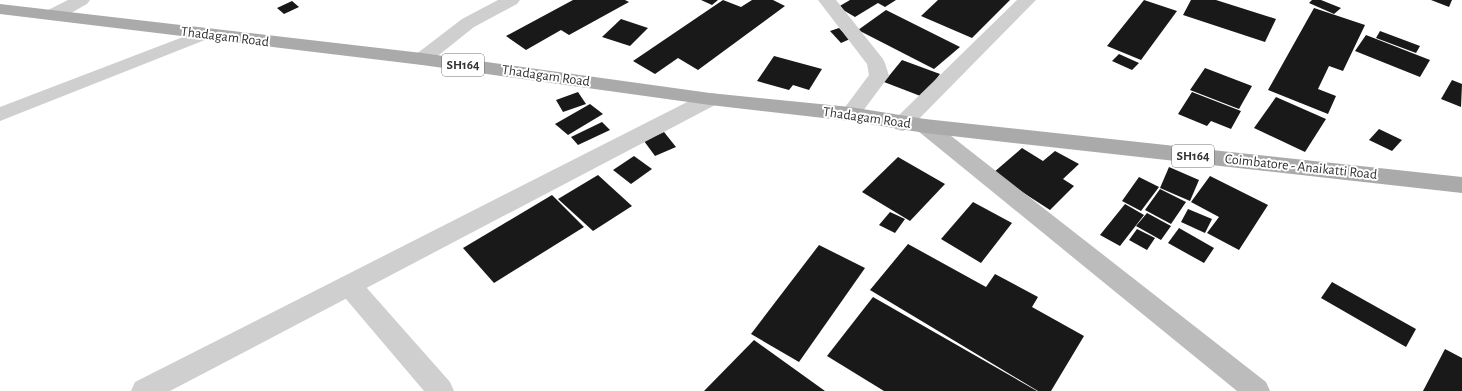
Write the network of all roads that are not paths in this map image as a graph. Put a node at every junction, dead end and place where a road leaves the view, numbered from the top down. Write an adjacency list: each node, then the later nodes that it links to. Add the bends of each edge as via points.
1 (80, 0): 6 (street)
2 (510, 0): 8 (street, via 468,23)
3 (828, 0): 11 (street, via 876,63 879,76)
4 (1027, 0): 12 (street)
5 (0, 8): 6 (main road, Thadagam Road / SH164)
6 (52, 15): 7 (main road, Thadagam Road / SH164)
7 (204, 34): 8 (main road, Thadagam Road / SH164); 10 (street)
8 (422, 59): 9 (main road, Thadagam Road / SH164)
9 (710, 99): 11 (main road, Thadagam Road / SH164); 15 (street)
10 (0, 114)
11 (850, 114): 12 (main road, Thadagam Road / SH164)
12 (902, 124): 13 (main road, Thadagam Road / SH164)
13 (925, 126): 14 (main road, Coimbatore - Anaikatti Road / SH164); 18 (main road)
14 (1462, 185)
15 (349, 285): 16 (street); 17 (street)
16 (144, 391)
17 (441, 391)
18 (1257, 391)

